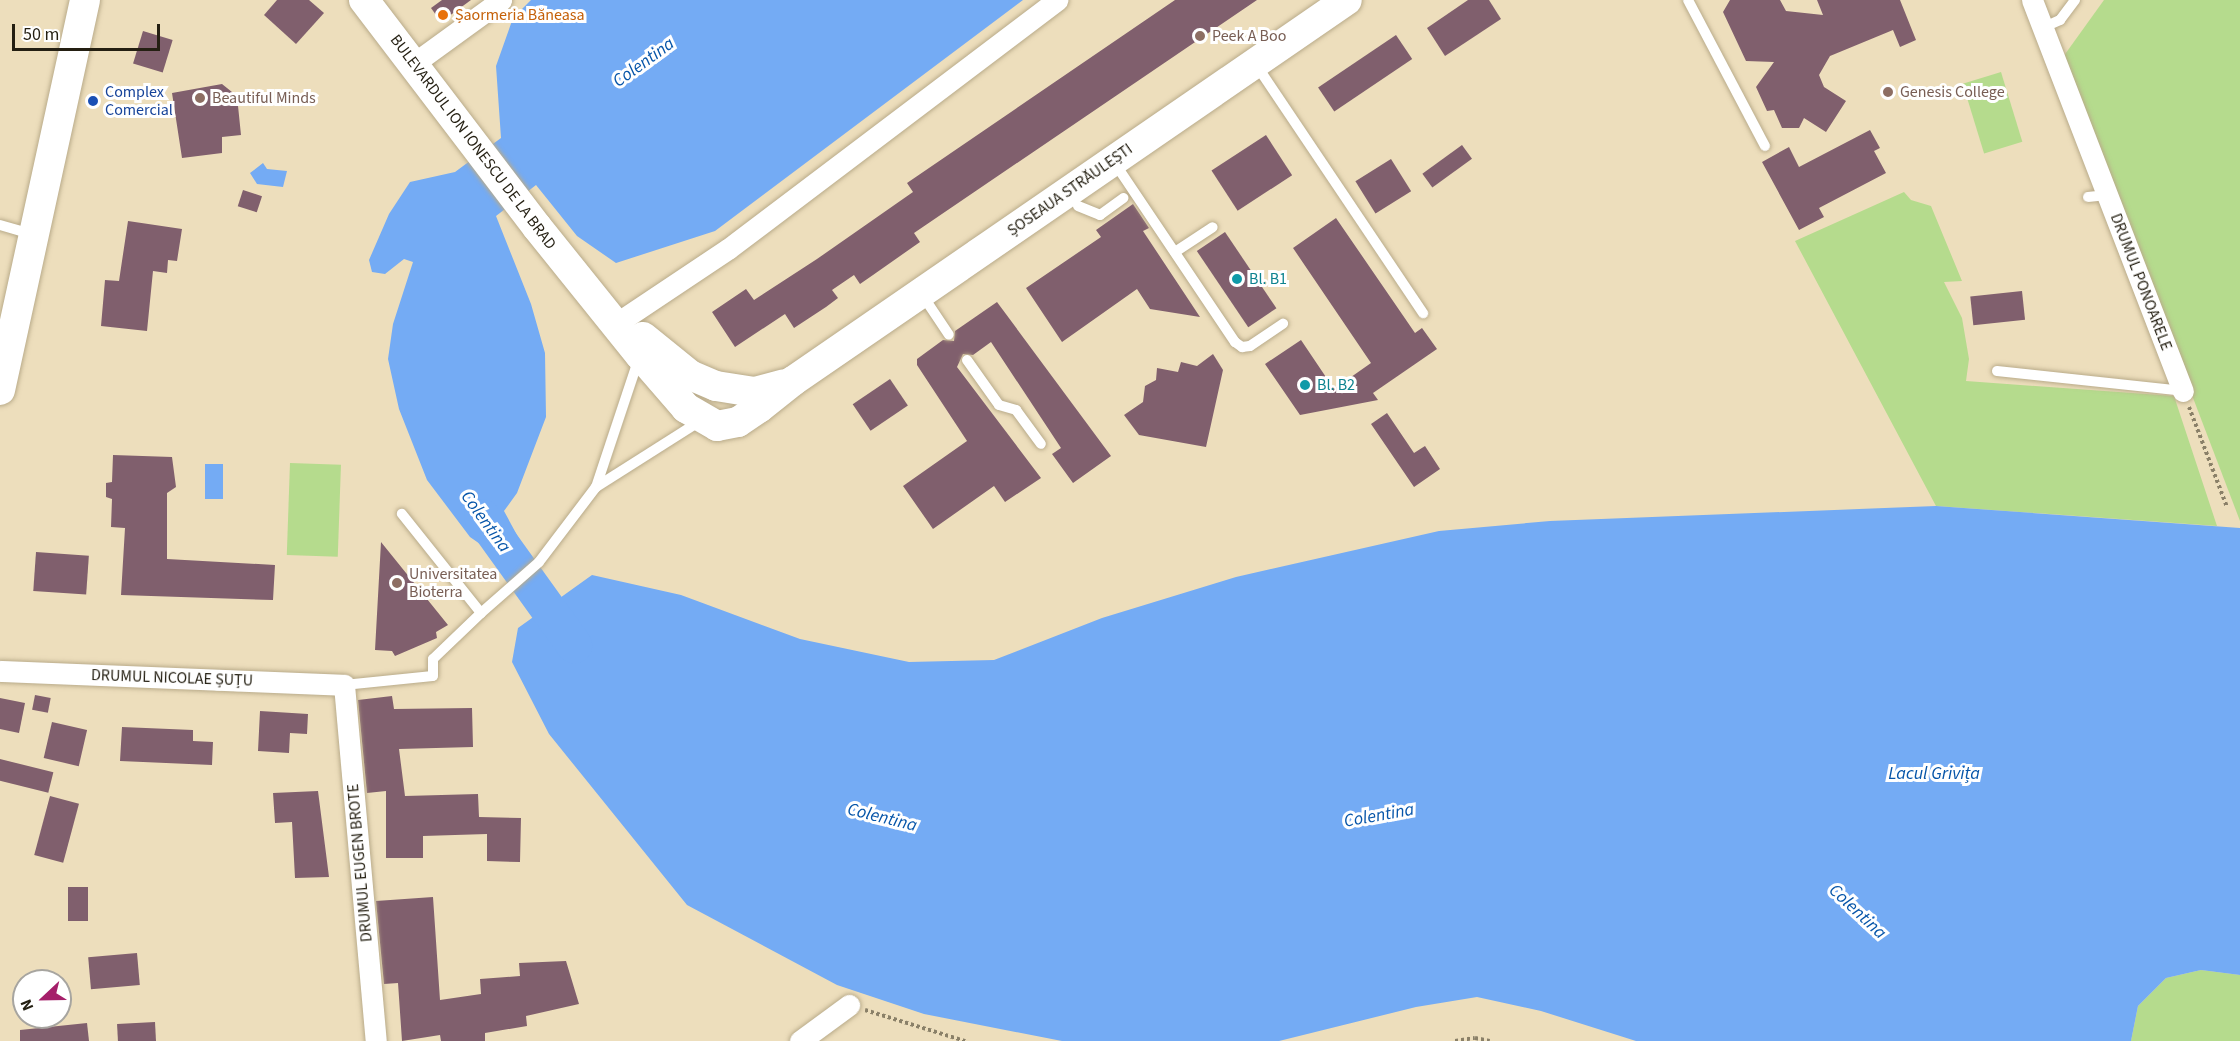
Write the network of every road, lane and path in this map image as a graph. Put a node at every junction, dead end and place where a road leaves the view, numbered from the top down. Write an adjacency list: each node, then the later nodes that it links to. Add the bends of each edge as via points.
1 (85, 0): 18 (street)
2 (364, 0): 11 (street, BULEVARDUL ION IONESCU DE LA BRAD)
3 (501, 0): 11 (street)
4 (1057, 0): 23 (street, via 728,249)
5 (1347, 0): 10 (street, ȘOSEAUA STRĂULEȘTI)
6 (1688, 0): 12 (lane)
7 (2032, 0): 9 (street, DRUMUL PONOARELE)
8 (2075, 0): 9 (lane, via 2060,20)
9 (2042, 28): 31 (street, DRUMUL PONOARELE, via 2098,196)
10 (1255, 63): 13 (street, ȘOSEAUA STRĂULEȘTI); 22 (lane)
11 (413, 64): 20 (street, BULEVARDUL ION IONESCU DE LA BRAD)
12 (1766, 146)
13 (1113, 160): 19 (lane); 21 (street, ȘOSEAUA STRĂULEȘTI)
14 (1124, 198): 15 (lane, via 1100,215)
15 (1078, 206)
16 (0, 225): 18 (lane)
17 (1213, 227): 19 (lane)
18 (32, 235): 30 (street)
19 (1175, 252): 24 (lane, via 1242,347)
20 (582, 284): 23 (street, BULEVARDUL ION IONESCU DE LA BRAD); 26 (street, BULEVARDUL ION IONESCU DE LA BRAD)
21 (921, 292): 25 (lane); 29 (street, ȘOSEAUA STRĂULEȘTI)
22 (1423, 313)
23 (623, 320): 29 (street, BULEVARDUL ION IONESCU DE LA BRAD, via 690,375 716,386 755,392)
24 (1283, 324)
25 (950, 335)
26 (640, 355): 32 (street, BULEVARDUL ION IONESCU DE LA BRAD, via 686,408); 34 (lane)
27 (967, 360): 33 (lane, via 999,405 1016,410)
28 (1997, 371): 31 (lane)
29 (793, 381): 32 (street, via 738,422 717,426)
30 (0, 390)
31 (2183, 391): 35 (path)
32 (702, 420): 34 (lane)
33 (1041, 444)
34 (596, 486): 37 (lane, via 539,562)
35 (2227, 507)
36 (402, 514): 37 (lane)
37 (481, 613): 39 (lane, via 432,659 433,676)
38 (0, 671): 39 (street, DRUMUL NICOLAE ȘUȚU)
39 (344, 685): 41 (street, DRUMUL EUGEN BROTE)
40 (849, 1005): 42 (street); 43 (path)
41 (376, 1041)
42 (800, 1041)
43 (965, 1041)
44 (1455, 1041): 45 (path)
45 (1490, 1041)

